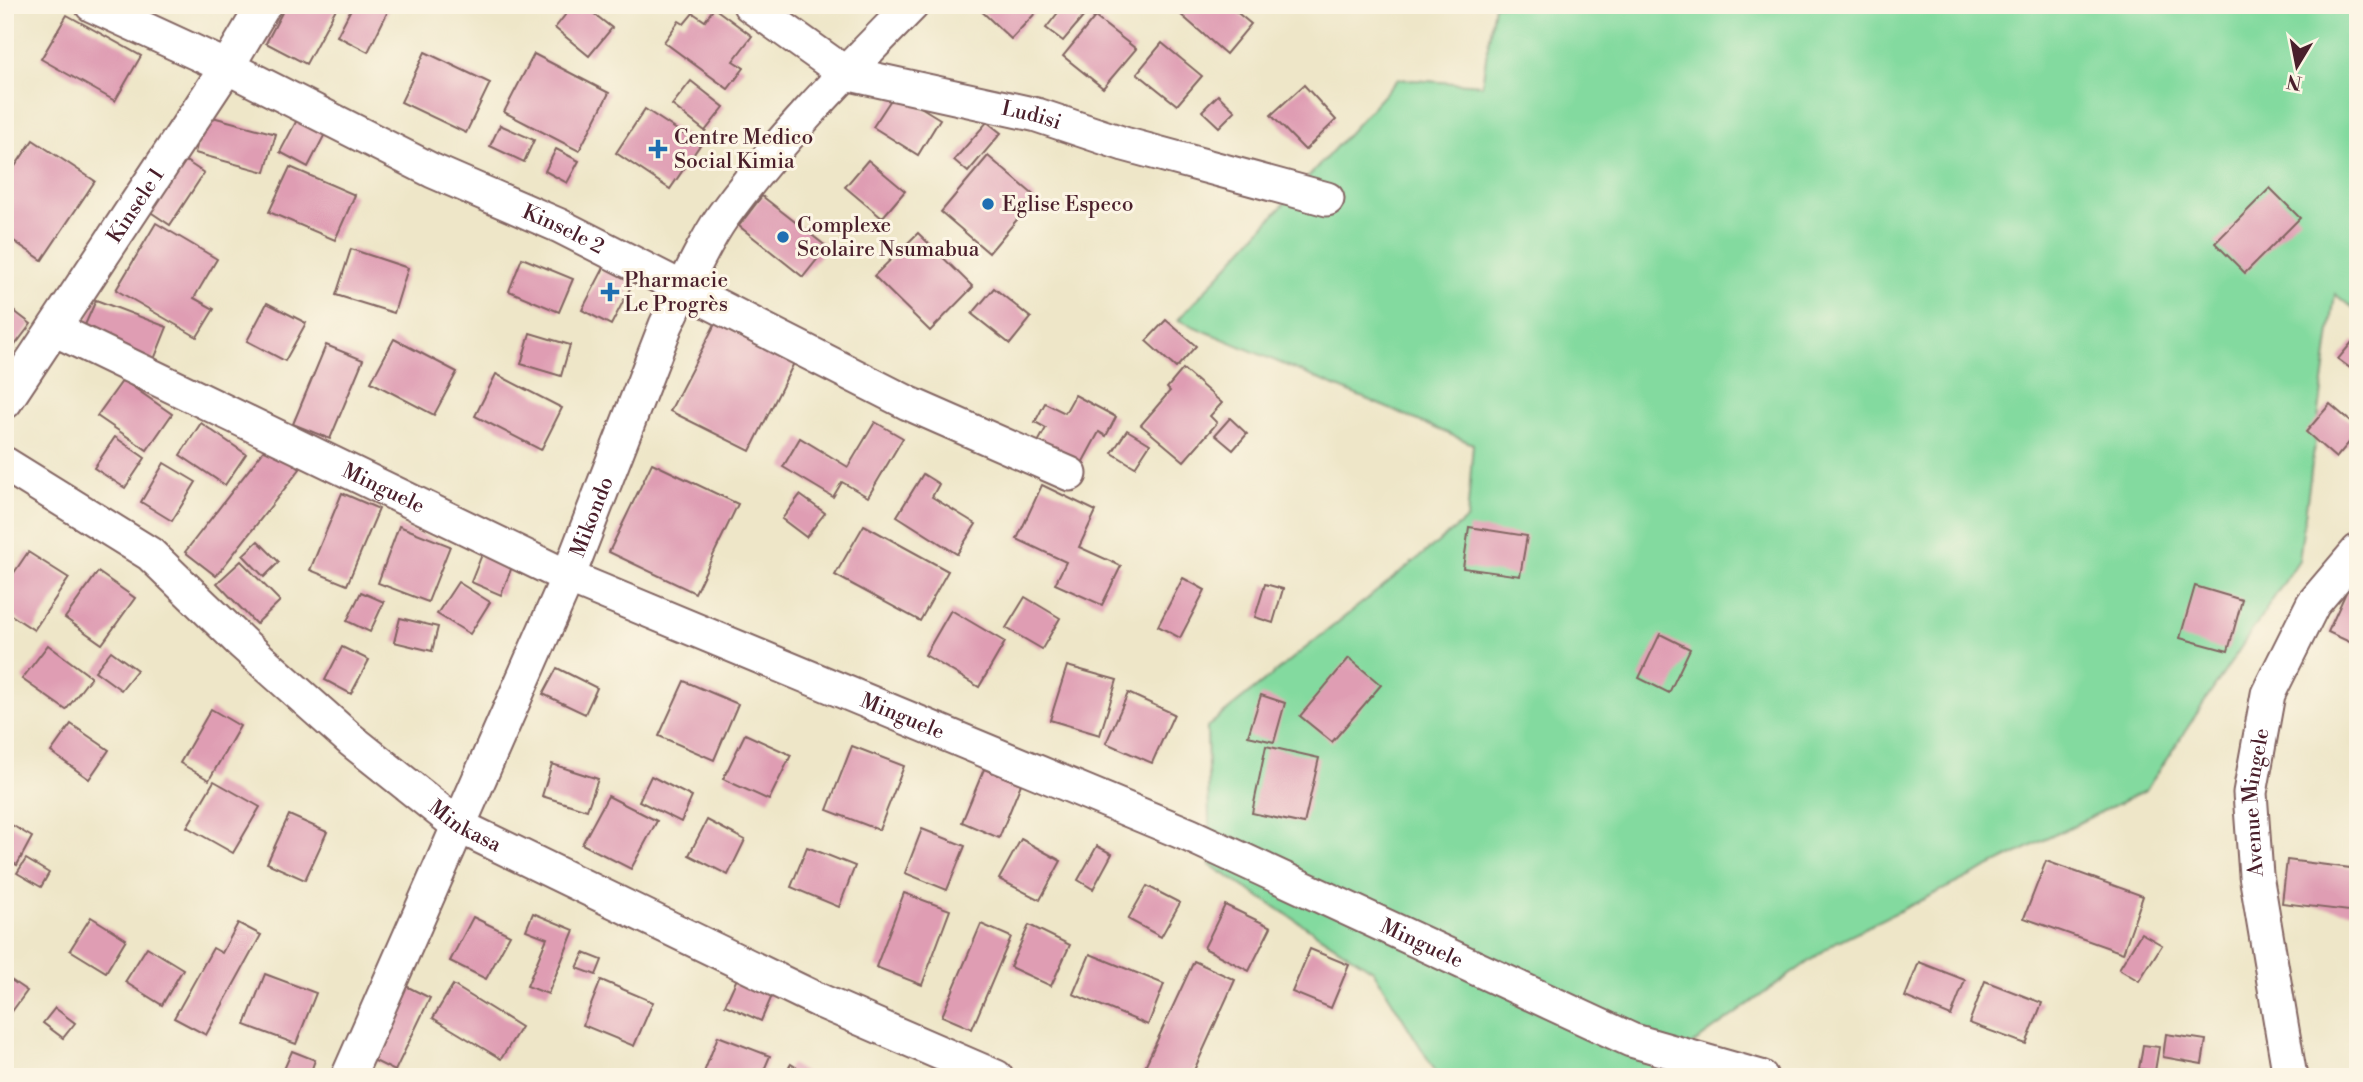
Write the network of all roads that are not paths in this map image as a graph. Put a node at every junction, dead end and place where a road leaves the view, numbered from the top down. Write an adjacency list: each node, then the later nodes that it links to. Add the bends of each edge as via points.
1 (92, 5): 5 (street, Kinsele 2)
2 (264, 5): 5 (street, Kinsele 1)
3 (750, 5): 6 (street, Ludisi)
4 (912, 5): 6 (street, Mikondo)
5 (228, 67): 8 (street, Kinsele 2, via 433,171 560,226); 9 (street, Kinsele 1)
6 (845, 73): 7 (street, Ludisi, via 1037,115 1124,144); 8 (street, Mikondo, via 722,218)
7 (1327, 199)
8 (684, 288): 12 (street, Kinsele 2, via 908,402); 14 (street, Mikondo)
9 (54, 330): 10 (street, Kinsele 1); 14 (street, Minguele)
10 (5, 402)
11 (5, 464): 15 (street, Minkasa, via 150,554 351,740)
12 (1070, 474)
13 (2358, 551): 19 (street, Avenue Mingele, via 2313,604 2269,694 2250,793 2256,875)
14 (568, 577): 15 (street, Mikondo); 18 (street, Minguele, via 1189,835 1631,1040)
15 (458, 826): 16 (street, Mikondo); 17 (street, Minkasa, via 818,1000)
16 (348, 1077)
17 (996, 1077)
18 (1761, 1077)
19 (2290, 1077)

